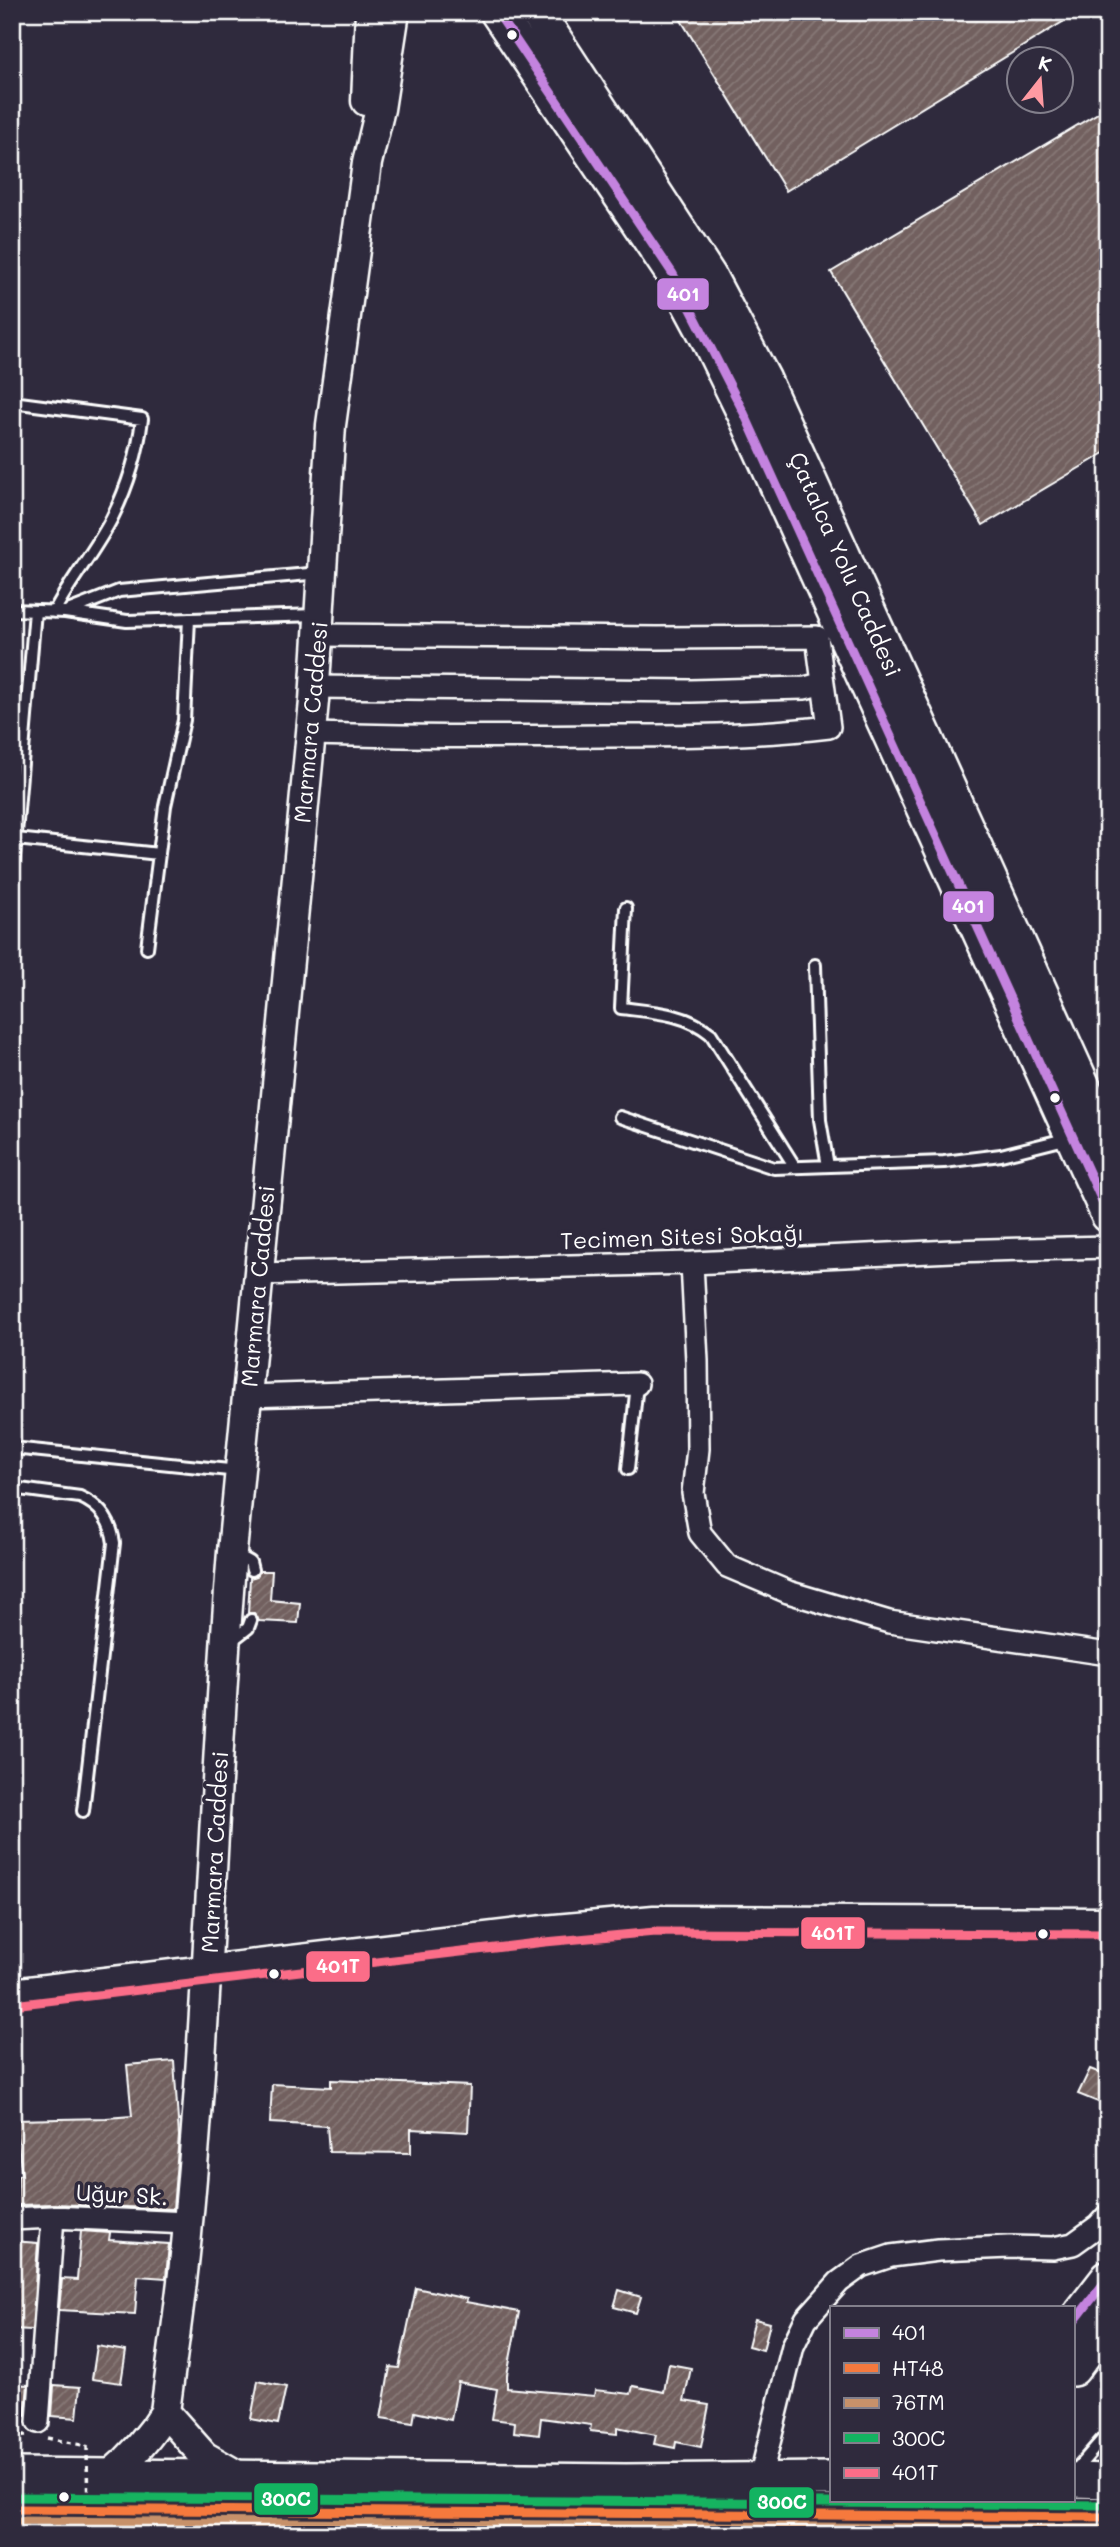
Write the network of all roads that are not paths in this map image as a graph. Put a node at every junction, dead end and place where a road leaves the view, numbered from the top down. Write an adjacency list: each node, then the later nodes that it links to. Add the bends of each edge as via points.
1 (370, 12): 5 (main road)
2 (395, 12): 5 (main road)
3 (497, 12): 23 (highway, Çatalca Yolu Caddesi, via 665,262 708,339)
4 (537, 12): 24 (highway, Çatalca Yolu Caddesi, via 675,222 748,347)
5 (367, 163): 7 (main road, Marmara Caddesi, via 331,425)
6 (12, 402): 10 (lane, via 142,419 139,443 112,518 68,585)
7 (322, 573): 10 (lane, via 118,592); 12 (main road, Marmara Caddesi)
8 (12, 610): 9 (lane)
9 (35, 611): 10 (lane); 16 (lane)
10 (60, 612): 11 (lane, via 127,621)
11 (189, 619): 12 (lane); 17 (lane, via 184,720)
12 (319, 625): 13 (street, via 643,638 817,637); 14 (main road, Marmara Caddesi)
13 (823, 684): 14 (street, via 691,691); 15 (street, via 829,727 793,731 442,738)
14 (315, 687): 15 (main road, Marmara Caddesi)
15 (311, 734): 30 (main road, Marmara Caddesi)
16 (16, 839): 17 (lane); 18 (lane)
17 (159, 854): 20 (lane)
18 (12, 880)
19 (626, 908): 26 (lane, via 621,1008 684,1018 711,1034)
20 (147, 948)
21 (815, 965): 25 (lane, via 820,1120)
22 (620, 1117): 26 (lane, via 774,1168)
23 (1072, 1137): 25 (lane, via 944,1162); 27 (highway, Çatalca Yolu Caddesi)
24 (1108, 1141)
25 (828, 1166): 26 (lane)
26 (795, 1167)
27 (1108, 1215)
28 (1108, 1247): 29 (street, Tecimen Sitesi Sokağı)
29 (692, 1263): 30 (street, Tecimen Sitesi Sokağı); 39 (street, via 698,1449 693,1493 700,1533 727,1566 788,1592 889,1622)
30 (258, 1274): 32 (main road, Marmara Caddesi)
31 (637, 1384): 32 (street); 34 (lane)
32 (247, 1396): 35 (main road, Marmara Caddesi)
33 (12, 1448): 35 (lane)
34 (628, 1469)
35 (240, 1471): 38 (main road, Marmara Caddesi, via 242,1561)
36 (12, 1488): 40 (lane, via 89,1501 104,1514 113,1533)
37 (251, 1620): 38 (lane, via 248,1628)
38 (225, 1645): 42 (main road, Marmara Caddesi)
39 (1108, 1654)
40 (83, 1811)
41 (1108, 1922): 42 (main road, via 654,1920)
42 (208, 1970): 43 (main road); 47 (main road, Marmara Caddesi)
43 (12, 1993)
44 (1108, 2215): 58 (street, via 1073,2244 1053,2249 938,2250 891,2256 861,2266 839,2282 806,2319 793,2346)
45 (53, 2217): 46 (street, Uğur Sk.); 47 (street, Uğur Sk.); 52 (street)
46 (12, 2219)
47 (188, 2224): 51 (main road, Marmara Caddesi)
48 (1108, 2278): 49 (highway)
49 (1098, 2325): 50 (highway)
50 (1074, 2367)
51 (165, 2412): 56 (main road, via 150,2436); 57 (main road, via 204,2456)
52 (39, 2429)
53 (1108, 2432): 54 (lane)
54 (1074, 2473)
55 (12, 2475): 56 (highway)
56 (110, 2475): 57 (highway)
57 (239, 2476): 58 (highway)
58 (760, 2479): 59 (highway)
59 (830, 2479)
60 (1074, 2480): 61 (highway)
61 (1108, 2481)
62 (933, 2502): 72 (highway, bridge)
63 (968, 2502): 73 (highway, bridge)
64 (969, 2502): 74 (highway)
65 (12, 2509): 69 (highway)
66 (533, 2511): 68 (highway); 69 (highway); 70 (lane)
67 (1108, 2517): 68 (highway)
68 (759, 2520): 71 (highway)
69 (153, 2522)
70 (558, 2535)
71 (823, 2535)
72 (907, 2535)
73 (943, 2535)
74 (956, 2535)

